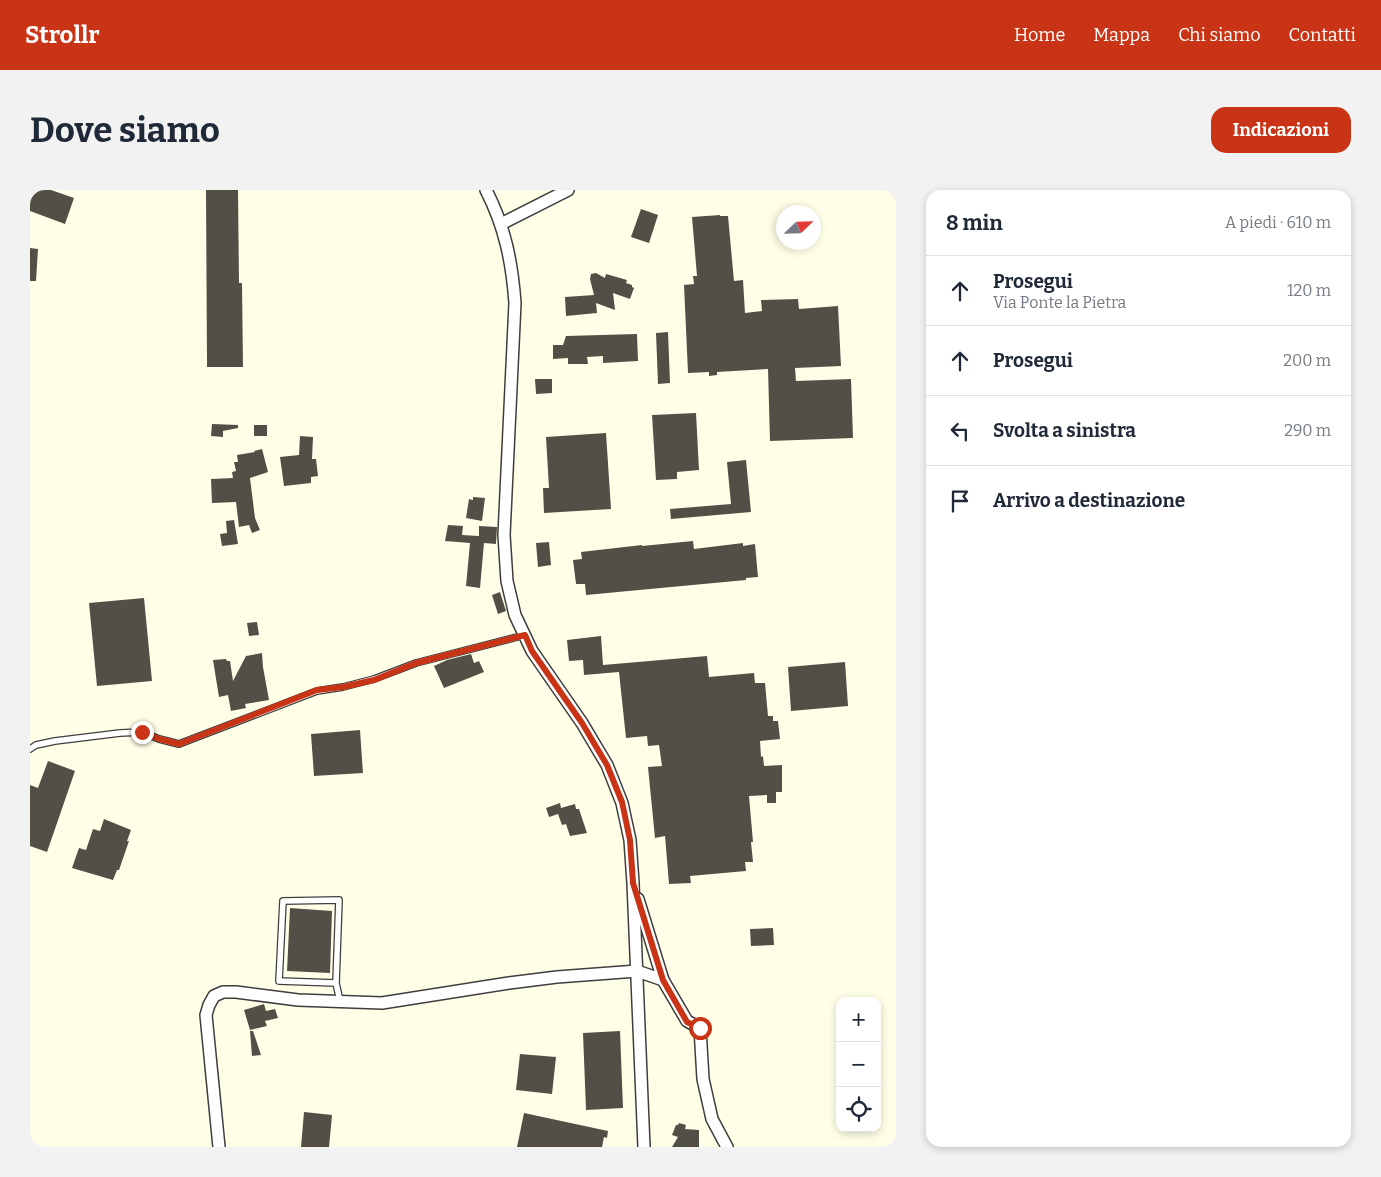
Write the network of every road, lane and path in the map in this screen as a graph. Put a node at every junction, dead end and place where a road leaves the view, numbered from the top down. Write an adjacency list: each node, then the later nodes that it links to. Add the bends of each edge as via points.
1 (486, 190): 3 (street)
2 (568, 190): 3 (street)
3 (501, 224): 4 (street, via 512,265 515,302 504,535 507,582 515,615)
4 (525, 635): 5 (lane, via 416,663 374,680 317,690 179,744 142,732 55,741); 6 (street, via 532,651 607,765 622,802 630,840)
5 (30, 749)
6 (633, 883): 7 (street); 8 (street)
7 (637, 971): 8 (street); 10 (street, via 509,982 382,1003); 12 (street)
8 (663, 980): 13 (street, via 687,1022 700,1028 710,1111)
9 (336, 983): 9 (lane, via 339,900 283,901 279,981); 10 (lane)
10 (340, 1000): 11 (street, via 298,1000 236,992 214,996 206,1015)
11 (219, 1147)
12 (644, 1147)
13 (727, 1147)

